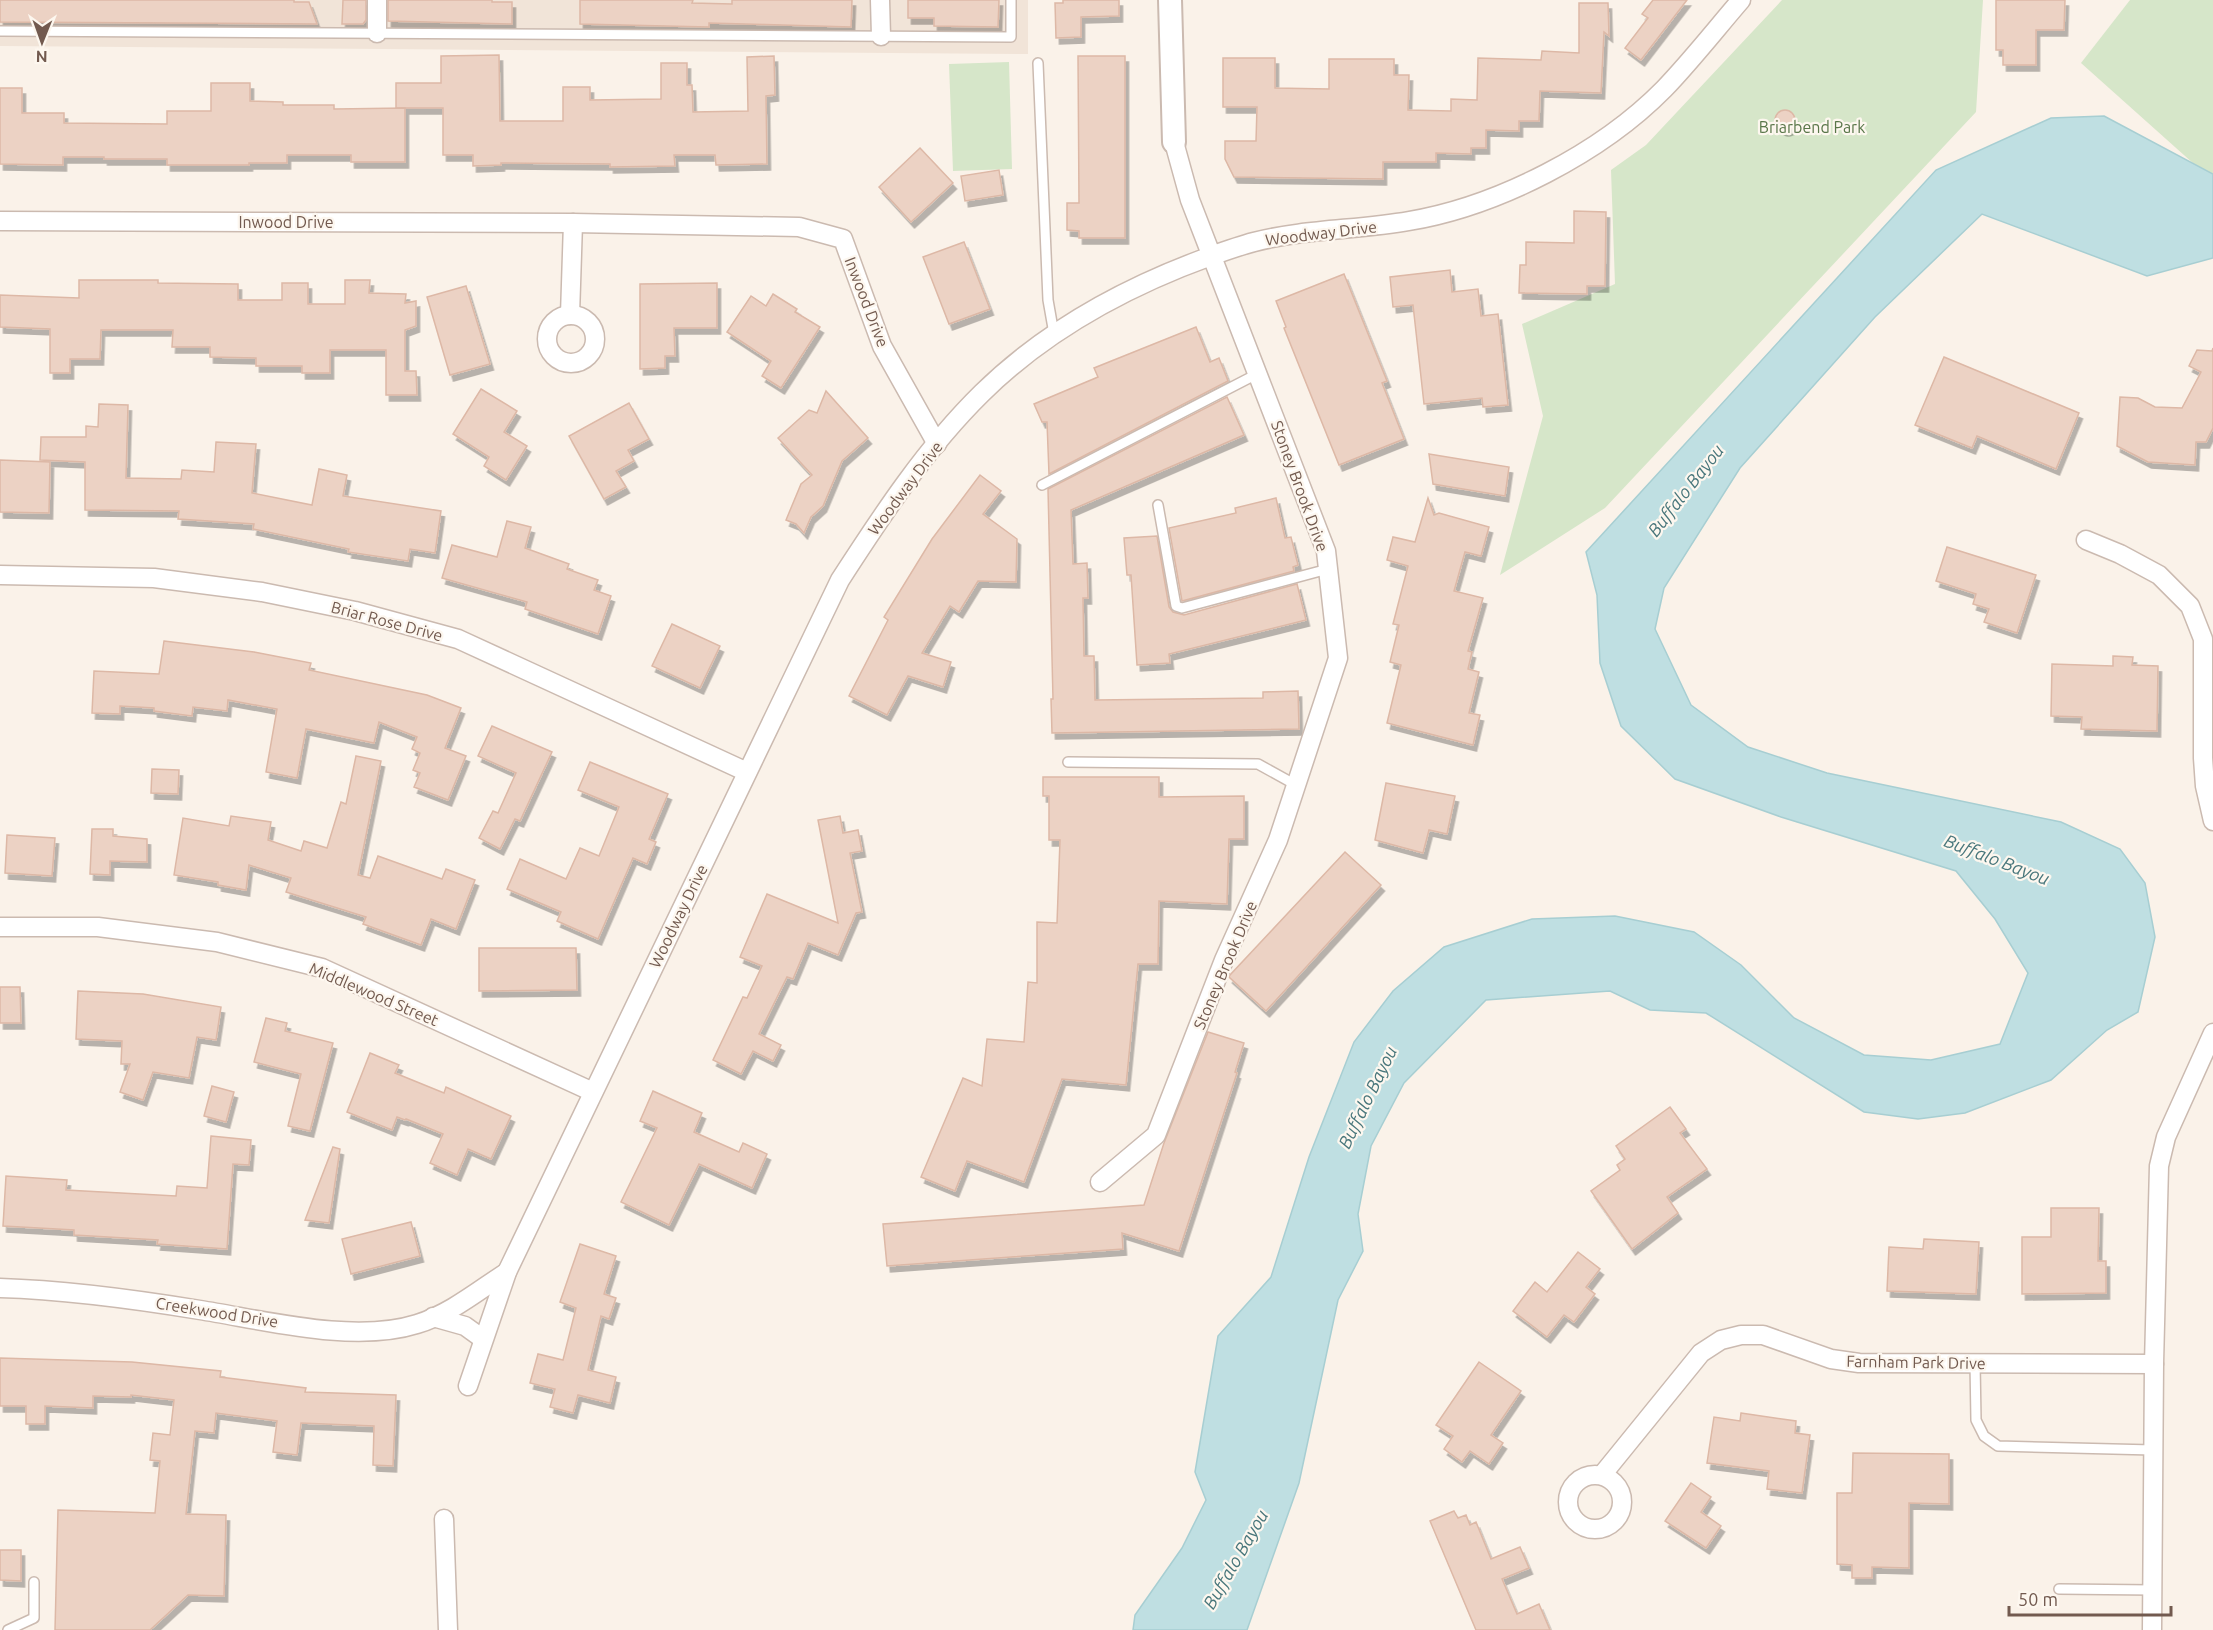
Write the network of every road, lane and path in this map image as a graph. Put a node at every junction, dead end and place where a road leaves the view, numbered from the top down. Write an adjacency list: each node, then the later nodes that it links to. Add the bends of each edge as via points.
1 (377, 0): 7 (street)
2 (880, 0): 8 (street)
3 (1011, 0): 8 (lane, via 1011,37)
4 (1170, 0): 10 (street, Stoney Brook Drive)
5 (1741, 0): 13 (street, Woodway Drive, via 1664,89 1633,117 1544,175 1454,212 1255,242)
6 (0, 31): 7 (lane)
7 (377, 33): 8 (lane)
8 (881, 36)
9 (1038, 63): 15 (lane, via 1048,300)
10 (1174, 142): 13 (street, Stoney Brook Drive)
11 (0, 221): 12 (street, Inwood Drive)
12 (573, 223): 14 (street); 17 (street, Inwood Drive, via 799,226 843,239 882,346)
13 (1211, 256): 15 (street, Woodway Drive, via 1168,272); 16 (street, Stoney Brook Drive)
14 (570, 315)
15 (1054, 334): 17 (street, Woodway Drive, via 981,394)
16 (1257, 374): 18 (lane); 21 (street, Stoney Brook Drive, via 1326,551)
17 (937, 444): 24 (street, Woodway Drive, via 889,506 840,580)
18 (1042, 485)
19 (1158, 505): 21 (lane, via 1176,606 1182,608)
20 (2086, 540): 26 (street, via 2159,575 2190,606 2203,639 2203,758)
21 (1328, 569): 25 (street, Stoney Brook Drive, via 1338,658)
22 (0, 575): 24 (street, Briar Rose Drive, via 154,578 262,592 355,611 458,639)
23 (1068, 762): 25 (lane, via 1258,764)
24 (747, 772): 29 (street, Woodway Drive)
25 (1296, 785): 30 (street, Stoney Brook Drive, via 1278,840 1224,960 1156,1135)
26 (2213, 821)
27 (0, 927): 29 (street, Middlewood Street, via 98,927 217,942 322,968)
28 (2213, 1033): 36 (street, via 2166,1137 2159,1166)
29 (593, 1092): 31 (street, Woodway Drive)
30 (1100, 1182)
31 (507, 1272): 33 (street, Creekwood Drive); 34 (street, Woodway Drive)
32 (0, 1288): 33 (street, Creekwood Drive, via 127,1298 323,1330 374,1332)
33 (433, 1317): 34 (street, via 465,1326)
34 (483, 1339): 37 (street, Woodway Drive)
35 (1975, 1363): 36 (street, Farnham Park Drive); 38 (lane, via 1976,1420 1984,1436 1998,1446); 39 (street, Farnham Park Drive, via 1859,1363 1831,1359 1763,1335 1721,1340 1701,1353)
36 (2154, 1364): 38 (street)
37 (468, 1386)
38 (2153, 1450): 43 (street)
39 (1602, 1475)
40 (444, 1519): 45 (street)
41 (34, 1582): 44 (lane, via 34,1618)
42 (2059, 1589): 43 (lane)
43 (2152, 1590): 46 (street)
44 (8, 1630)
45 (448, 1630)
46 (2152, 1630)

